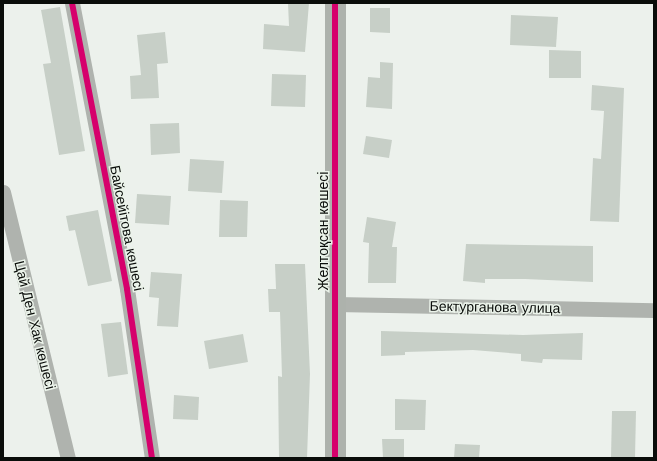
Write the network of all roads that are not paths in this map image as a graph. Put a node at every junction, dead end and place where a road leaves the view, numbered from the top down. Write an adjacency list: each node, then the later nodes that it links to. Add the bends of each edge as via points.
1 (72, 3): 7 (street, Байсейітова көшесі, via 127,289)
2 (335, 3): 4 (street, Желтоқсан көшесі)
3 (3, 192): 6 (street, Цай Ден Хак көшесі)
4 (335, 304): 5 (street, Бектурганова улица); 8 (street, Желтоқсан көшесі)
5 (654, 310)
6 (68, 458)
7 (152, 458)
8 (336, 458)

